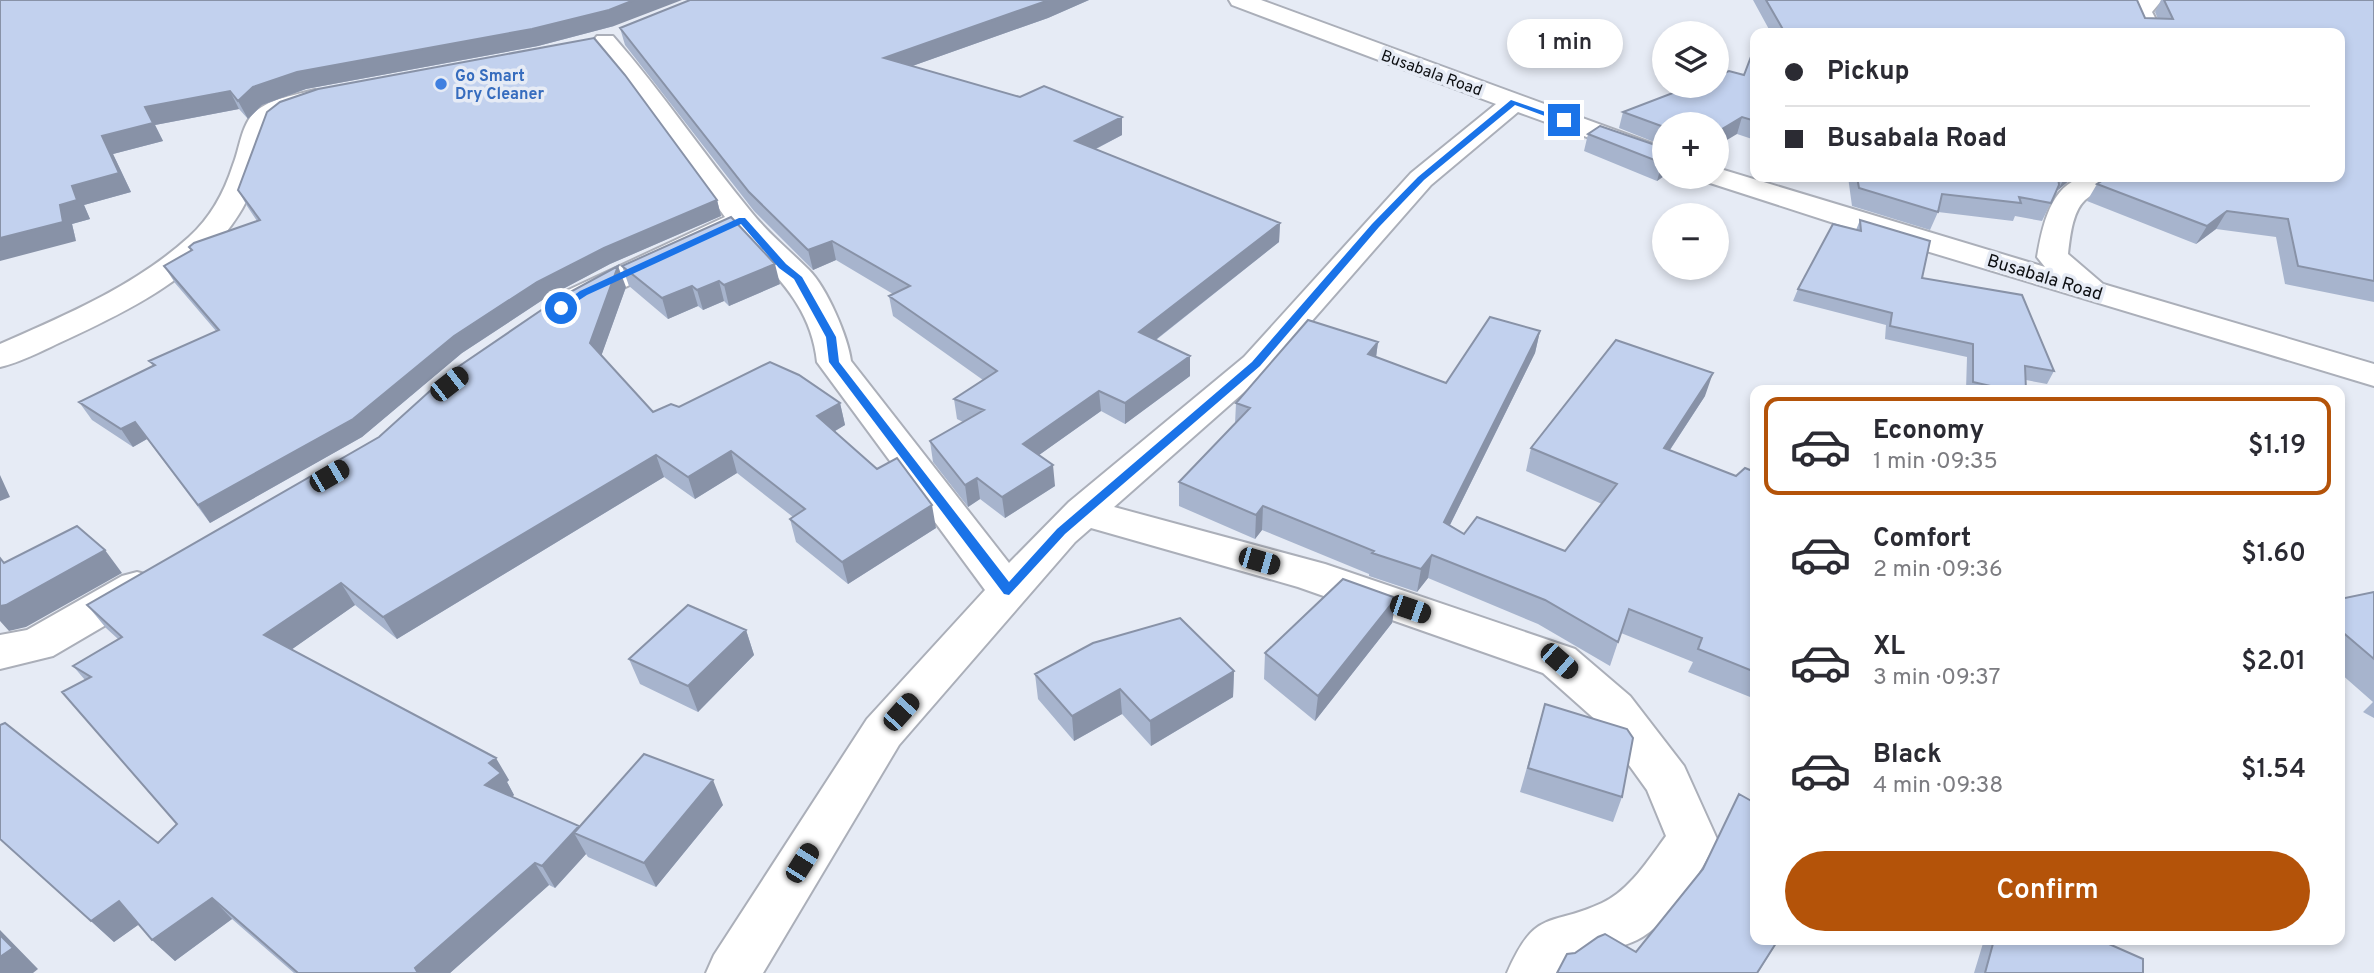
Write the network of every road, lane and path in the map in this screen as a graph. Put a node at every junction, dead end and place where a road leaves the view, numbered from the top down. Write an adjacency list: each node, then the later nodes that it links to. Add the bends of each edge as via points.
1 (1240, 0): 4 (street, Busabala Road)
2 (1311, 0): 4 (street)
3 (2151, 0): 5 (street, via 2140,11)
4 (1275, 12): 8 (street, Busabala Road)
5 (2148, 28)
6 (606, 41): 12 (street)
7 (337, 94): 15 (street, via 264,117 235,194 221,219 195,247 111,304)
8 (1514, 102): 9 (street, Busabala Road); 17 (street, via 1421,178 1256,364)
9 (1652, 153)
10 (1729, 180): 13 (street, Busabala Road)
11 (2095, 182): 13 (street, via 2071,197 2057,227 2052,257)
12 (742, 220): 14 (street, via 584,293); 19 (street, via 798,277 831,337 834,362)
13 (2095, 292): 16 (street, Busabala Road)
14 (549, 315)
15 (0, 357)
16 (2374, 375)
17 (1083, 512): 19 (street); 22 (street, via 1310,575 1559,661 1614,709 1667,780 1692,839 1659,887 1620,922 1555,942)
18 (171, 567): 20 (street, via 38,644)
19 (1009, 591): 21 (street, via 883,732)
20 (0, 652)
21 (733, 973)
22 (1534, 973)

